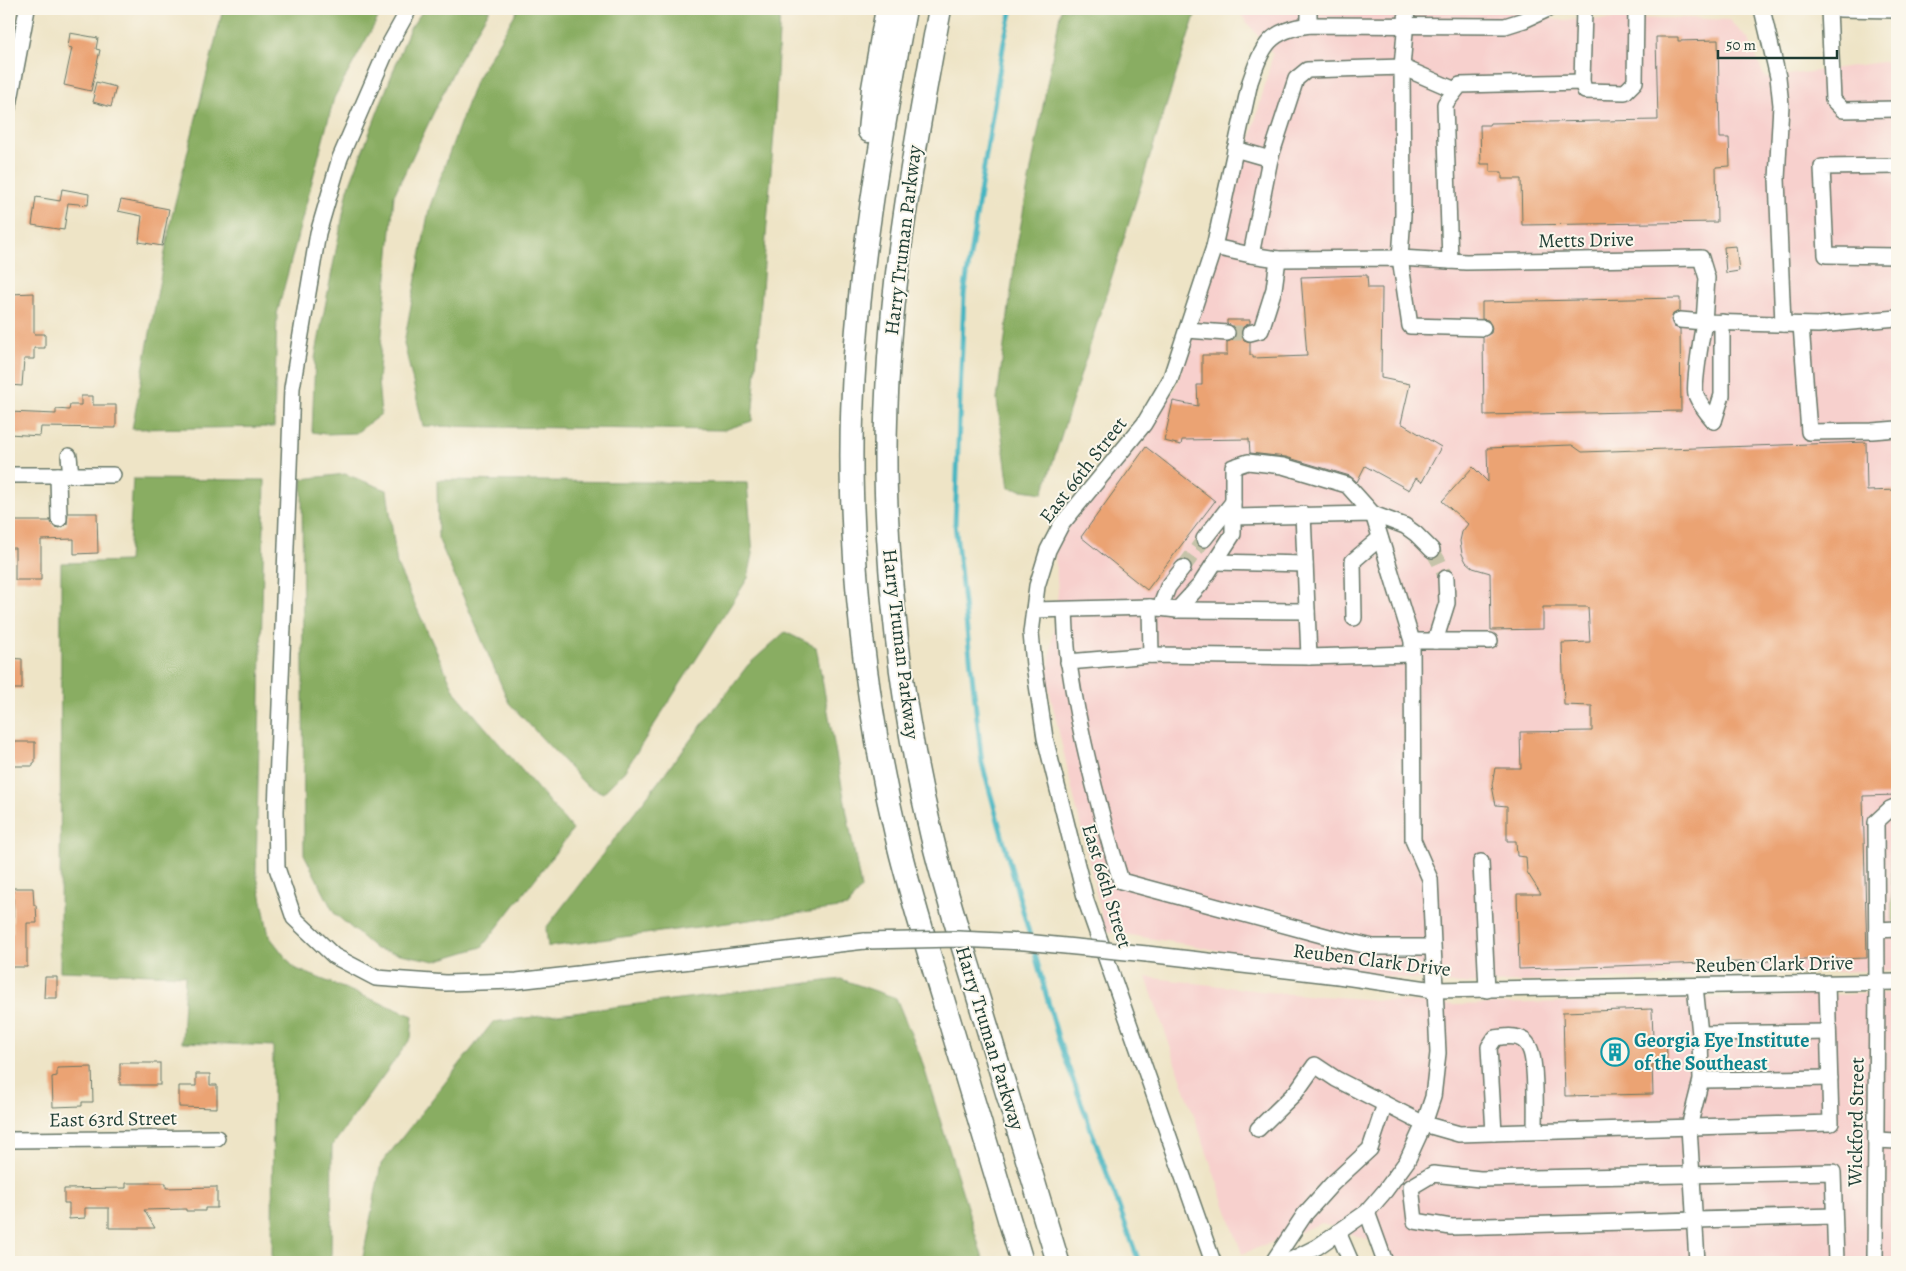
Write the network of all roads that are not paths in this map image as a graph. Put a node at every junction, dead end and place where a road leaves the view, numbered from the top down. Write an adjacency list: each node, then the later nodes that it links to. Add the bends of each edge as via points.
1 (27, 9): 20 (street)
2 (409, 9): 80 (street, Reuben Clark Drive, bridge, via 389,45 340,158 318,233 292,388 276,811 277,868 294,918 334,956 376,978 446,983 517,981 865,941 958,939 1147,954)
3 (887, 9): 41 (highway, via 873,88 860,206)
4 (905, 9): 41 (highway, Harry Truman Parkway, via 870,207)
5 (940, 9): 102 (highway, Harry Truman Parkway, via 904,211 894,294 886,482 894,603 909,715 932,837)
6 (1309, 9): 15 (street)
7 (1407, 9): 16 (street)
8 (1548, 9): 16 (street, East 66th Street, via 1505,26)
9 (1584, 9): 18 (street)
10 (1636, 9): 18 (street, via 1635,82 1625,92 1586,91)
11 (1762, 9): 35 (street, via 1781,105 1777,179)
12 (1829, 9): 21 (street, via 1833,100 1843,110)
13 (1840, 9): 14 (street)
14 (1897, 10)
15 (1309, 25): 16 (street, East 66th Street); 22 (street, East 66th Street, via 1277,34 1257,60)
16 (1407, 26): 17 (street)
17 (1402, 67): 19 (street); 23 (street, via 1307,70 1296,79); 28 (street, via 1403,215)
18 (1582, 82): 19 (street, via 1460,85)
19 (1455, 90): 30 (street, via 1445,104)
20 (9, 105)
21 (1897, 109)
22 (1234, 149): 23 (street); 25 (street, East 66th Street)
23 (1270, 159): 26 (street)
24 (1897, 166): 27 (street, via 1822,166 1826,256)
25 (1214, 247): 26 (street, Metts Drive); 38 (street, East 66th Street)
26 (1251, 255): 29 (street, Metts Drive)
27 (1897, 256)
28 (1400, 258): 29 (street, Metts Drive); 30 (street, Metts Drive); 37 (street, via 1410,326)
29 (1278, 259): 40 (street, via 1274,289 1261,330)
30 (1450, 261): 33 (street, Metts Drive, via 1701,258 1707,278)
31 (1897, 318): 36 (street)
32 (1680, 320): 33 (street)
33 (1704, 322): 34 (street); 34 (street, via 1695,393 1714,421 1722,395)
34 (1722, 322): 35 (street)
35 (1784, 324): 36 (street)
36 (1801, 324): 42 (street, via 1809,432)
37 (1482, 328)
38 (1187, 330): 39 (street); 60 (street, East 66th Street, via 1170,380 1152,412 1061,525 1048,550 1037,586)
39 (1227, 333)
40 (1250, 333)
41 (854, 378): 101 (highway, Harry Truman Parkway, via 852,492 858,597 885,783 916,907)
42 (1897, 429)
43 (69, 456): 45 (street)
44 (9, 475): 45 (street)
45 (64, 475): 46 (street); 51 (street)
46 (113, 475)
47 (1233, 502): 49 (street, via 1233,467 1248,462 1283,466 1347,485); 50 (street); 53 (street)
48 (1304, 514): 49 (street); 50 (street); 56 (street)
49 (1373, 514): 52 (street); 54 (street, via 1405,526)
50 (1234, 517): 55 (street, via 1233,534)
51 (59, 519)
52 (1380, 538): 64 (street, via 1353,561); 67 (street)
53 (1204, 539)
54 (1432, 550)
55 (1215, 562): 56 (street); 62 (street, via 1200,585)
56 (1305, 564): 63 (street)
57 (1183, 568): 59 (street)
58 (1446, 578): 65 (street, via 1447,602)
59 (1155, 608): 61 (street); 62 (street); 68 (street)
60 (1034, 610): 61 (street); 103 (street, East 66th Street, via 1034,665 1045,738 1086,901)
61 (1065, 610): 70 (street)
62 (1177, 610): 63 (street)
63 (1307, 611): 69 (street)
64 (1354, 618)
65 (1435, 641): 66 (street); 67 (street)
66 (1490, 641)
67 (1411, 648): 69 (street); 75 (street, via 1413,840 1430,878)
68 (1151, 655): 69 (street); 70 (street)
69 (1309, 657)
70 (1068, 662): 75 (street, via 1094,786 1121,881 1329,937 1373,946)
71 (1897, 806): 73 (street, Reuben Clark Drive, via 1876,822)
72 (1481, 862): 81 (street)
73 (1877, 930): 74 (street); 76 (street, Reuben Clark Drive)
74 (1897, 930)
75 (1432, 947): 80 (street)
76 (1877, 982): 77 (street, Reuben Clark Drive); 78 (street, Reuben Clark Drive); 94 (street, Wickford Street)
77 (1897, 982)
78 (1826, 983): 79 (street, Reuben Clark Drive); 82 (street)
79 (1695, 986): 81 (street, Reuben Clark Drive); 83 (street)
80 (1434, 990): 81 (street, Reuben Clark Drive); 87 (street, via 1438,1053 1433,1097)
81 (1487, 990)
82 (1828, 1032): 83 (street); 84 (street)
83 (1700, 1034): 85 (street)
84 (1830, 1078): 85 (street); 88 (street, via 1831,1123)
85 (1701, 1080): 88 (street)
86 (1385, 1104): 87 (street); 89 (street, via 1315,1065 1296,1092); 104 (street, via 1370,1149 1305,1214)
87 (1424, 1124): 90 (street, via 1459,1134); 97 (street, via 1407,1161)
88 (1689, 1127): 91 (street); 96 (street)
89 (1258, 1129)
90 (1494, 1132): 91 (street); 91 (street, via 1489,1047 1495,1038 1507,1035 1519,1038 1529,1046 1533,1059)
91 (1535, 1132)
92 (217, 1138): 93 (street, East 63rd Street)
93 (9, 1140)
94 (1876, 1140): 95 (street); 110 (street, Wickford Street)
95 (1897, 1141)
96 (1692, 1175): 98 (street, via 1832,1172); 99 (street); 99 (street, via 1480,1179 1432,1174 1411,1187 1415,1221 1452,1227)
97 (1367, 1212): 100 (street); 107 (street)
98 (1834, 1216): 99 (street); 109 (street)
99 (1694, 1220): 108 (street)
100 (1338, 1232): 105 (street); 106 (street)
101 (1022, 1262)
102 (1058, 1262)
103 (1213, 1262)
104 (1273, 1262)
105 (1286, 1262)
106 (1351, 1262)
107 (1386, 1262)
108 (1697, 1262)
109 (1836, 1262)
110 (1875, 1262)

